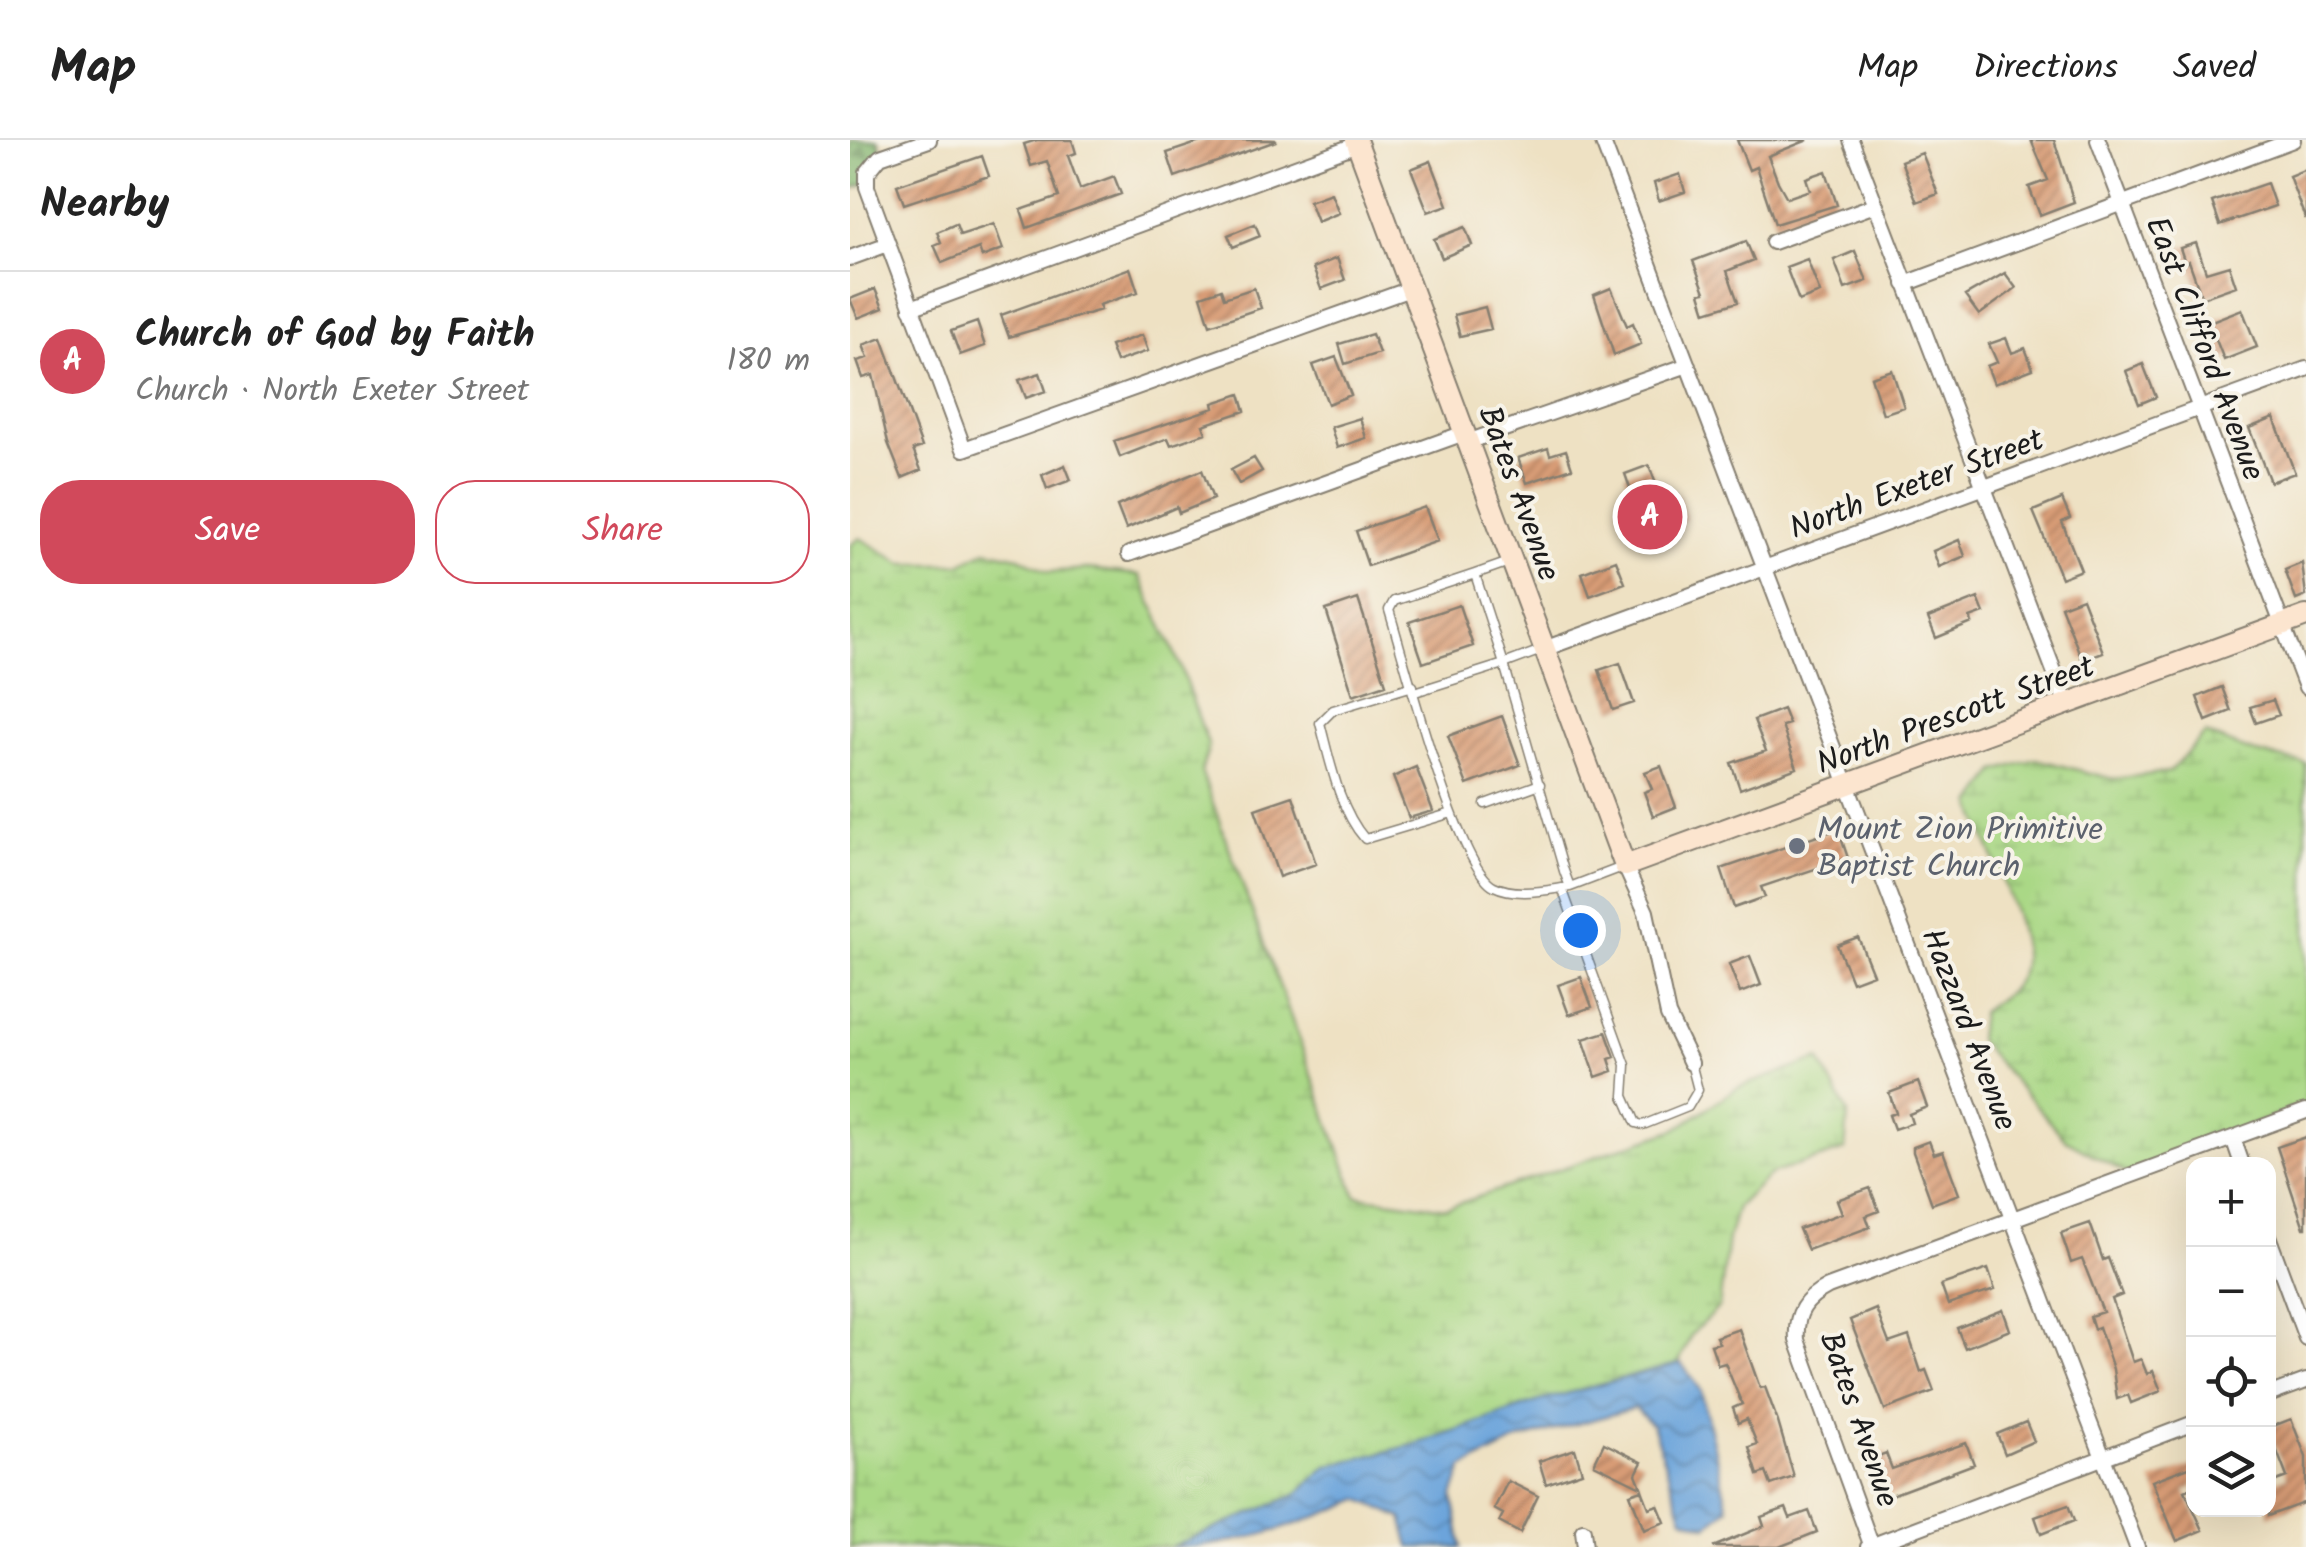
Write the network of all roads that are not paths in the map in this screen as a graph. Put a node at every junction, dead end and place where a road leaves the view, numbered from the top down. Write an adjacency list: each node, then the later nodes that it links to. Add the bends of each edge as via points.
1 (929, 140): 10 (street, via 880,157 867,173)
2 (1602, 140): 15 (street, Hazzard Avenue)
3 (1851, 140): 8 (street)
4 (2098, 140): 7 (street, East Clifford Avenue)
5 (2293, 140): 7 (street)
6 (1357, 142): 13 (street, Bates Avenue); 14 (street)
7 (2122, 204): 12 (street); 17 (street, East Clifford Avenue)
8 (1875, 205): 9 (street); 12 (street)
9 (1774, 242)
10 (888, 244): 11 (street); 14 (street)
11 (850, 258)
12 (1905, 284): 19 (street)
13 (1412, 288): 14 (street, via 964,450); 18 (street, Bates Avenue)
14 (911, 308)
15 (1688, 365): 18 (street); 22 (street, Hazzard Avenue)
16 (2306, 368): 17 (street, North Exeter Street)
17 (2198, 408): 19 (street, North Exeter Street); 25 (street, East Clifford Avenue)
18 (1468, 436): 20 (street); 21 (street, Bates Avenue)
19 (1985, 488): 22 (street, North Exeter Street); 30 (street)
20 (1129, 554)
21 (1514, 561): 23 (lane); 26 (street, Bates Avenue)
22 (1766, 568): 26 (street, North Exeter Street); 32 (street, Hazzard Avenue)
23 (1475, 574): 27 (lane); 29 (lane, via 1394,601 1389,610)
24 (2306, 616): 25 (street, North Prescott Street)
25 (2282, 625): 28 (street, East Clifford Avenue); 30 (street, North Prescott Street)
26 (1544, 649): 27 (lane); 35 (street, Bates Avenue)
27 (1504, 664): 29 (lane); 31 (lane)
28 (2306, 687)
29 (1414, 689): 34 (lane); 34 (lane, via 1333,710 1320,722 1329,758 1352,823 1365,839)
30 (2067, 706): 32 (street, North Prescott Street)
31 (1540, 784): 33 (lane); 36 (lane)
32 (1846, 786): 35 (street, North Prescott Street); 41 (street, Hazzard Avenue)
33 (1486, 804)
34 (1452, 813): 36 (lane, via 1475,871 1494,886 1524,892)
35 (1625, 866): 36 (lane); 37 (street, via 1646,912 1668,1015)
36 (1566, 888): 37 (lane, via 1626,1065 1624,1096 1636,1123 1688,1108 1698,1090)
37 (1691, 1063)
38 (2306, 1111): 39 (street)
39 (2233, 1138): 40 (street); 41 (street)
40 (2240, 1157)
41 (2014, 1219): 47 (street, Hazzard Avenue); 48 (street, Bates Avenue, via 1828,1286 1800,1310 1797,1340)
42 (2272, 1247): 43 (street)
43 (2306, 1338)
44 (2306, 1381): 45 (street)
45 (2276, 1392)
46 (2186, 1426): 47 (street)
47 (2104, 1457): 48 (street); 49 (street, Hazzard Avenue)
48 (1871, 1546)
49 (2137, 1547)

